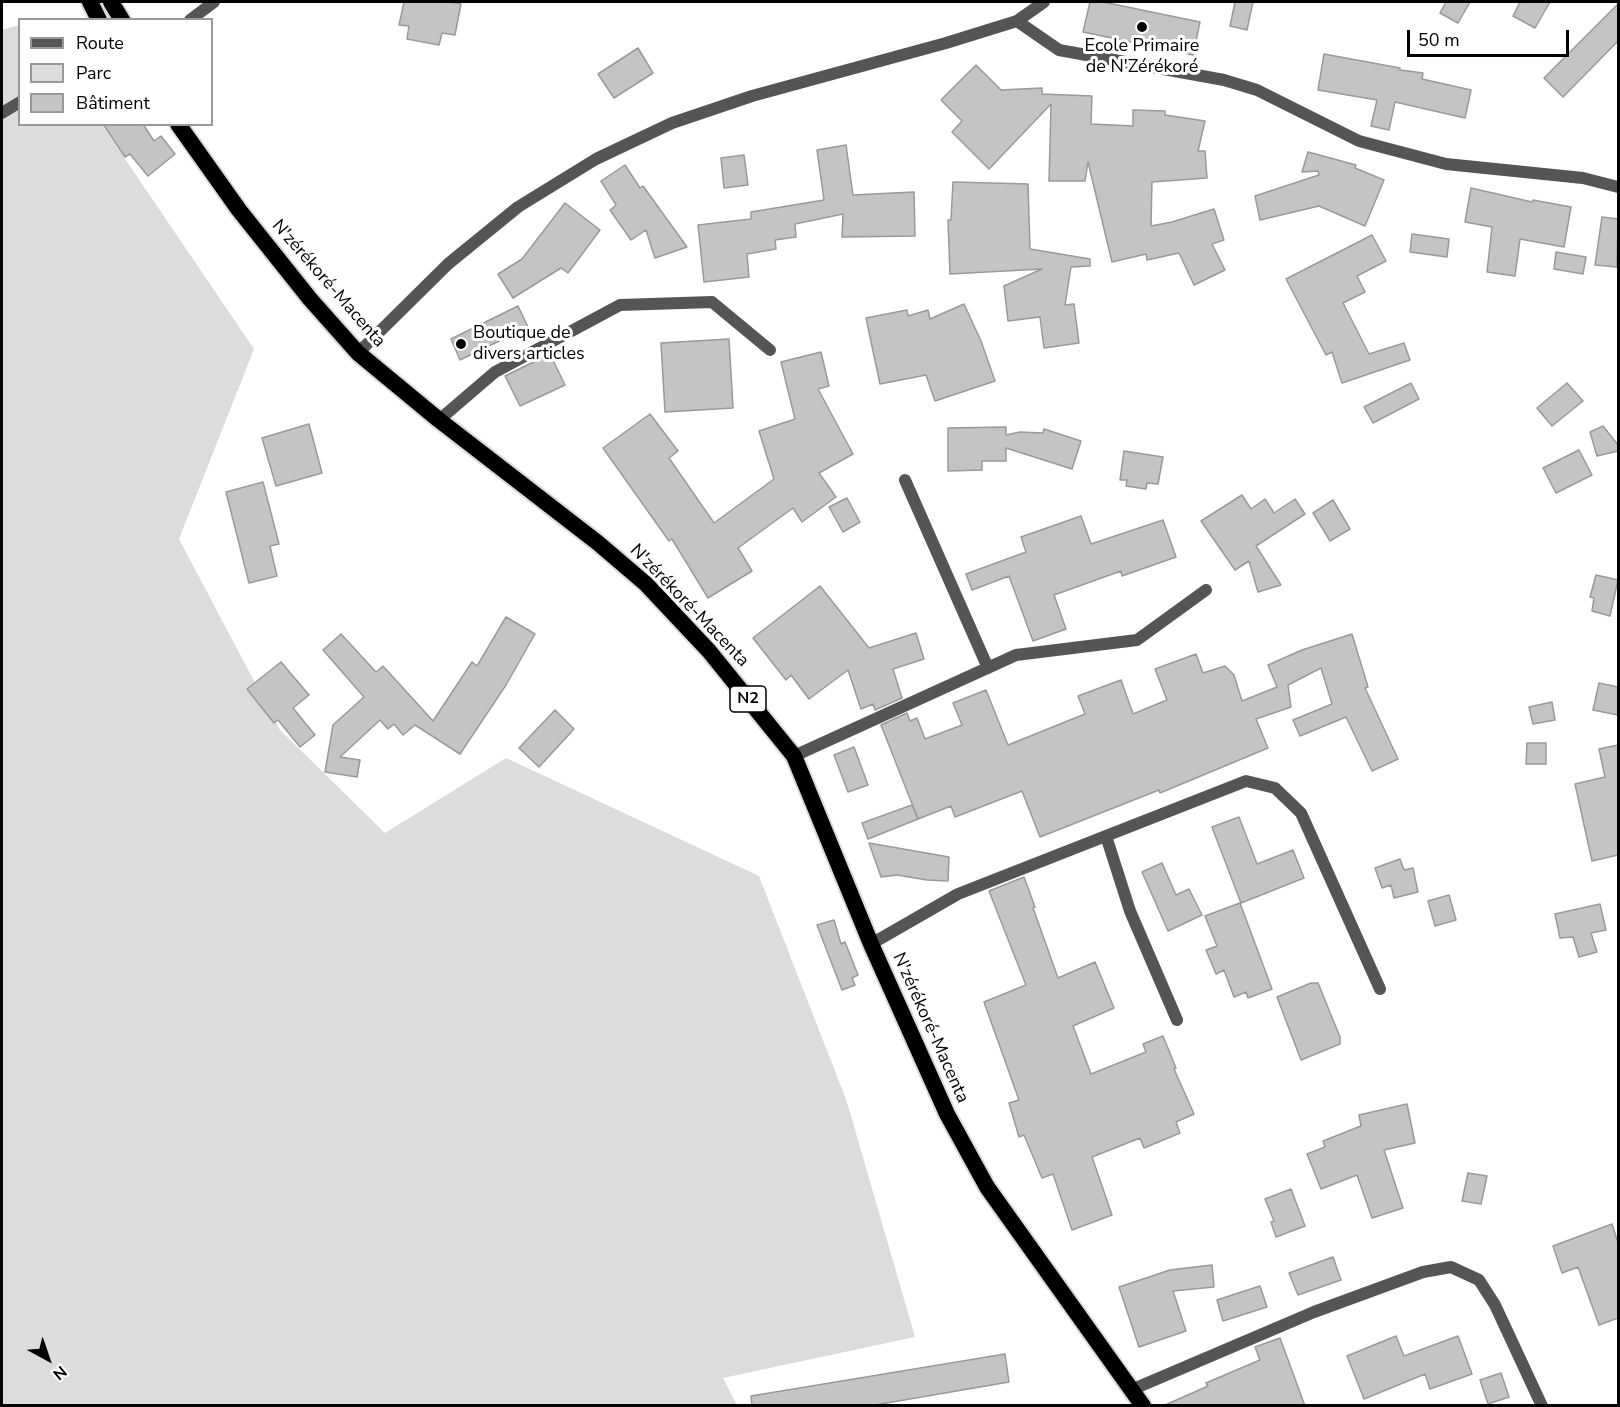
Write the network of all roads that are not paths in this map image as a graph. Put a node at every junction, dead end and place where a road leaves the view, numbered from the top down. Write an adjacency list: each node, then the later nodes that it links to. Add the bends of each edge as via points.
1 (90, 2): 5 (highway)
2 (111, 2): 6 (highway)
3 (214, 2): 7 (street)
4 (1044, 2): 8 (street)
5 (98, 18)
6 (121, 18)
7 (193, 18)
8 (1017, 21): 12 (street, via 1059,50 1224,80 1257,90 1359,141 1446,164 1582,178); 14 (street, via 742,99 672,123 596,159 519,207 457,256)
9 (18, 103): 10 (street)
10 (2, 113)
11 (179, 126): 14 (highway, N'zérékoré-Macenta / N2, via 239,210)
12 (1618, 187)
13 (770, 350): 15 (street, via 712,302 620,305 495,372)
14 (358, 352): 15 (highway, N'zérékoré-Macenta / N2)
15 (439, 420): 19 (highway, N'zérékoré-Macenta / N2, via 646,584 709,651)
16 (905, 480): 18 (street)
17 (1206, 590): 18 (street, via 1137,640 1016,655)
18 (988, 668): 19 (street)
19 (794, 756): 21 (highway, N'zérékoré-Macenta / N2)
20 (1106, 836): 21 (street, via 958,894); 22 (street, via 1246,781 1275,788 1301,813); 23 (street, via 1130,911)
21 (871, 944): 24 (highway, N'zérékoré-Macenta / N2, via 947,1114 987,1186)
22 (1380, 989)
23 (1178, 1020)
24 (1131, 1390): 25 (highway, N'zérékoré-Macenta / N2); 26 (street, via 1314,1312 1423,1272 1451,1267 1479,1280 1495,1305)
25 (1143, 1406)
26 (1542, 1406)

